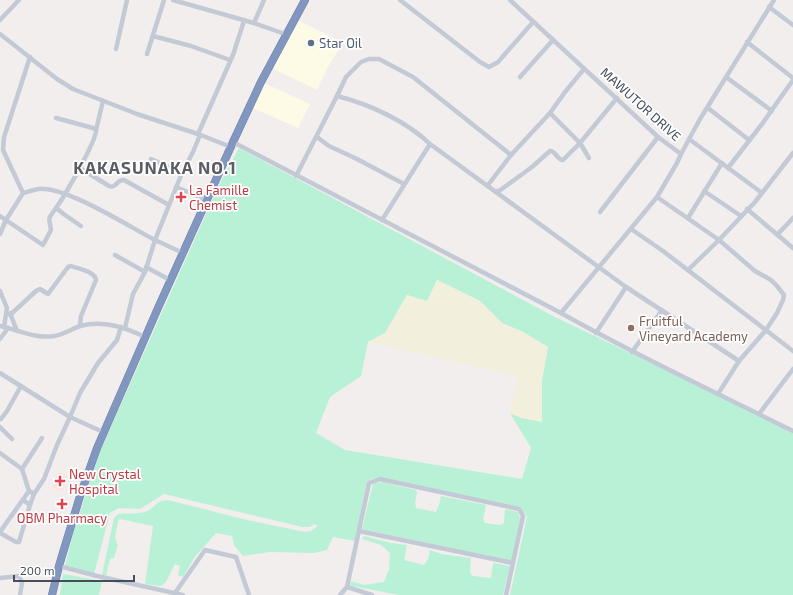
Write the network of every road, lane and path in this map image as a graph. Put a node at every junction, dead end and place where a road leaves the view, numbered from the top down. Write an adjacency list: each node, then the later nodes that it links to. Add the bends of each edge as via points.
1 (19, 0): 11 (street)
2 (127, 0): 21 (street)
3 (164, 0): 18 (street)
4 (173, 0): 12 (street)
5 (264, 0): 14 (street)
6 (305, 0): 17 (highway)
7 (400, 0): 13 (street, via 489,67 498,62)
8 (510, 0): 13 (street, MAWUTOR DRIVE)
9 (774, 0): 10 (street)
10 (769, 7): 15 (street); 20 (street)
11 (0, 20)
12 (244, 21): 14 (street); 24 (street)
13 (533, 22): 19 (street, MAWUTOR DRIVE)
14 (254, 23): 17 (street)
15 (793, 25)
16 (0, 34): 23 (street)
17 (286, 34): 43 (highway)
18 (153, 36): 22 (street); 24 (street)
19 (553, 40): 25 (street, MAWUTOR DRIVE); 26 (street)
20 (747, 42): 27 (street); 28 (street)
21 (116, 49)
22 (147, 54)
23 (30, 57): 31 (street, via 57,79); 45 (street)
24 (230, 60): 37 (street)
25 (584, 69): 30 (street, MAWUTOR DRIVE); 34 (street)
26 (520, 77)
27 (726, 77): 32 (street); 33 (street)
28 (793, 79): 33 (street)
29 (337, 96): 38 (street); 44 (street, via 385,114); 48 (street, via 346,77 361,62 379,59 414,77)
30 (617, 98): 39 (street, MAWUTOR DRIVE); 42 (street)
31 (103, 101): 36 (street); 37 (street)
32 (708, 108): 40 (street); 41 (street)
33 (772, 111): 41 (street)
34 (550, 113): 42 (street); 48 (street)
35 (56, 118): 36 (street)
36 (96, 130): 52 (street)
37 (199, 135): 43 (street); 54 (street)
38 (317, 137): 55 (street); 56 (street, via 329,146)
39 (658, 137): 47 (street, MAWUTOR DRIVE); 69 (street)
40 (689, 139): 47 (street); 51 (street)
41 (749, 140): 53 (street)
42 (580, 143): 49 (street); 59 (street, via 562,160 550,151 532,167)
43 (232, 144): 55 (street); 65 (highway)
44 (430, 144): 56 (street); 57 (street)
45 (1, 150): 61 (street)
46 (793, 153): 63 (street)
47 (681, 154): 64 (street, MAWUTOR DRIVE)
48 (511, 155): 57 (street)
49 (590, 158)
50 (151, 159): 54 (street)
51 (722, 163): 53 (street); 60 (street)
52 (80, 168): 62 (street); 66 (street, via 112,187 124,180)
53 (728, 168): 63 (street)
54 (182, 173): 58 (street)
55 (296, 176): 75 (street)
56 (404, 184): 75 (street)
57 (488, 185): 59 (street)
58 (176, 187): 65 (street); 66 (street)
59 (496, 191): 85 (street)
60 (704, 191): 71 (street); 72 (street)
61 (23, 193): 62 (street, via 38,189); 74 (street)
62 (65, 193): 67 (street); 80 (street)
63 (762, 193): 68 (street)
64 (657, 197): 72 (street); 77 (street, MAWUTOR DRIVE)
65 (207, 200): 83 (highway)
66 (169, 205): 80 (street)
67 (56, 208): 74 (street, via 48,218 51,230 43,245); 76 (street)
68 (747, 209): 71 (street); 79 (street)
69 (600, 212)
70 (0, 216): 74 (street)
71 (740, 216): 81 (street)
72 (688, 218): 81 (street)
73 (793, 218): 79 (street)
74 (6, 220): 78 (street)
75 (382, 220): 93 (street)
76 (81, 226)
77 (631, 229): 85 (street, MAWUTOR DRIVE); 87 (street)
78 (0, 234)
79 (778, 234): 82 (street)
80 (155, 240): 83 (street); 86 (street)
81 (719, 240): 87 (street); 98 (street, via 756,271 771,280 784,295 777,313)
82 (793, 248)
83 (183, 253): 88 (highway)
84 (115, 255): 86 (street)
85 (599, 267): 89 (street); 93 (street, MAWUTOR DRIVE)
86 (145, 269): 88 (street); 97 (street, via 133,294)
87 (688, 270): 98 (street)
88 (170, 280): 101 (highway)
89 (626, 287): 92 (street); 100 (street)
90 (0, 291): 91 (street)
91 (7, 308): 94 (street); 96 (street)
92 (662, 310): 104 (street); 105 (street)
93 (561, 313): 100 (street)
94 (10, 315): 95 (street, via 36,290 48,294 70,266 93,274 96,280 81,316); 99 (street)
95 (80, 326): 97 (street, via 100,323); 99 (street, via 55,336 37,336)
96 (4, 327): 99 (street); 102 (street)
97 (123, 327): 101 (street); 111 (street, via 80,393)
98 (766, 330): 103 (street); 105 (street)
99 (18, 331)
100 (596, 333): 104 (street)
101 (145, 338): 115 (highway)
102 (0, 339)
103 (793, 351)
104 (632, 352): 109 (street)
105 (739, 361): 109 (street)
106 (793, 368): 110 (street)
107 (0, 373): 108 (street)
108 (22, 386): 111 (street); 112 (street)
109 (718, 394): 110 (street)
110 (759, 414): 114 (street)
111 (70, 417): 115 (street); 121 (street, via 44,479)
112 (0, 419)
113 (0, 427): 117 (street)
114 (793, 431)
115 (103, 432): 127 (highway)
116 (42, 438): 119 (street)
117 (12, 439)
118 (0, 453): 119 (street)
119 (22, 469): 120 (street)
120 (29, 490): 121 (street); 122 (street)
121 (34, 494): 123 (street)
122 (23, 500): 123 (street); 125 (street)
123 (30, 505): 125 (street, via 19,542)
124 (359, 531): 126 (street); 126 (street, via 369,483 380,479 519,509 523,516); 129 (street)
125 (0, 532)
126 (513, 563): 137 (street)
127 (59, 566): 130 (street); 132 (highway)
128 (0, 578): 131 (street, via 18,575 22,583)
129 (347, 587): 135 (street); 136 (street)
130 (175, 593): 133 (street); 134 (street, via 205,550 236,558)
131 (20, 595)
132 (52, 595)
133 (182, 595)
134 (249, 595)
135 (340, 595)
136 (372, 595)
137 (506, 595)

